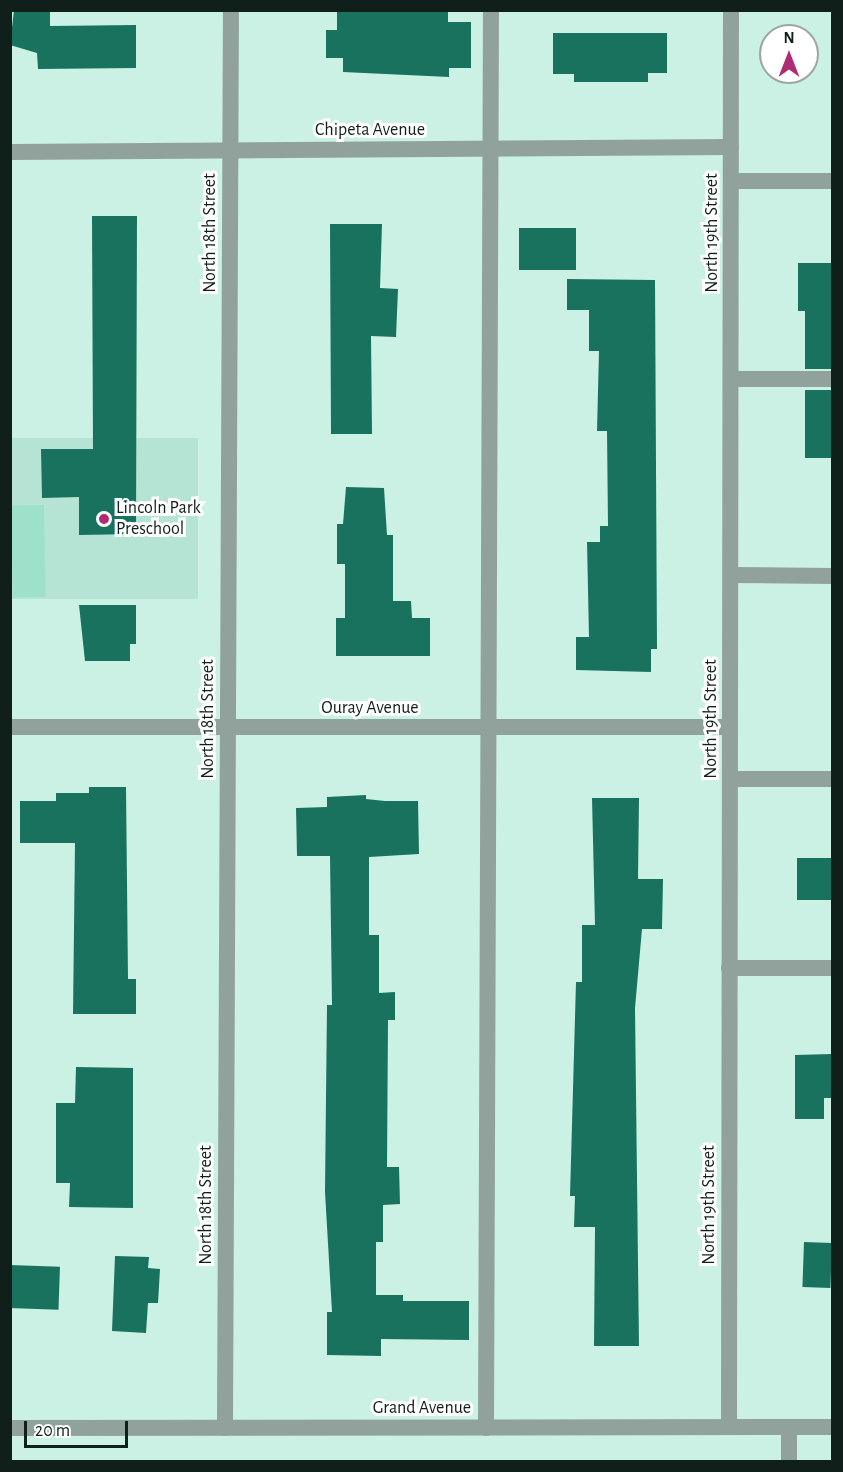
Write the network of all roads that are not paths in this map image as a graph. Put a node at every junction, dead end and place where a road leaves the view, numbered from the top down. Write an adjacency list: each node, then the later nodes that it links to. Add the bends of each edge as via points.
1 (231, 10): 6 (street, North 18th Street)
2 (491, 10): 5 (street)
3 (731, 10): 4 (street, North 19th Street)
4 (731, 147): 5 (street, Chipeta Avenue); 8 (street, North 19th Street)
5 (490, 149): 6 (street, Chipeta Avenue); 16 (street)
6 (230, 151): 7 (street, Chipeta Avenue); 15 (street, North 18th Street)
7 (10, 153)
8 (731, 181): 9 (street); 10 (street, North 19th Street)
9 (832, 181)
10 (732, 379): 11 (street); 12 (street, North 19th Street)
11 (832, 379)
12 (732, 575): 13 (street); 17 (street, North 19th Street)
13 (832, 576)
14 (10, 727): 15 (street, Ouray Avenue)
15 (228, 727): 16 (street, Ouray Avenue); 26 (street, North 18th Street)
16 (490, 727): 17 (street, Ouray Avenue); 27 (street)
17 (730, 727): 18 (street, North 19th Street)
18 (730, 779): 19 (street); 20 (street, North 19th Street)
19 (832, 779)
20 (729, 968): 21 (street); 22 (street, North 19th Street)
21 (832, 968)
22 (729, 1427): 23 (street, Grand Avenue); 27 (street, Grand Avenue)
23 (789, 1427): 24 (street, Grand Avenue); 28 (street)
24 (832, 1427)
25 (10, 1428): 26 (street, Grand Avenue)
26 (225, 1428): 27 (street, Grand Avenue)
27 (486, 1428)
28 (789, 1461)

